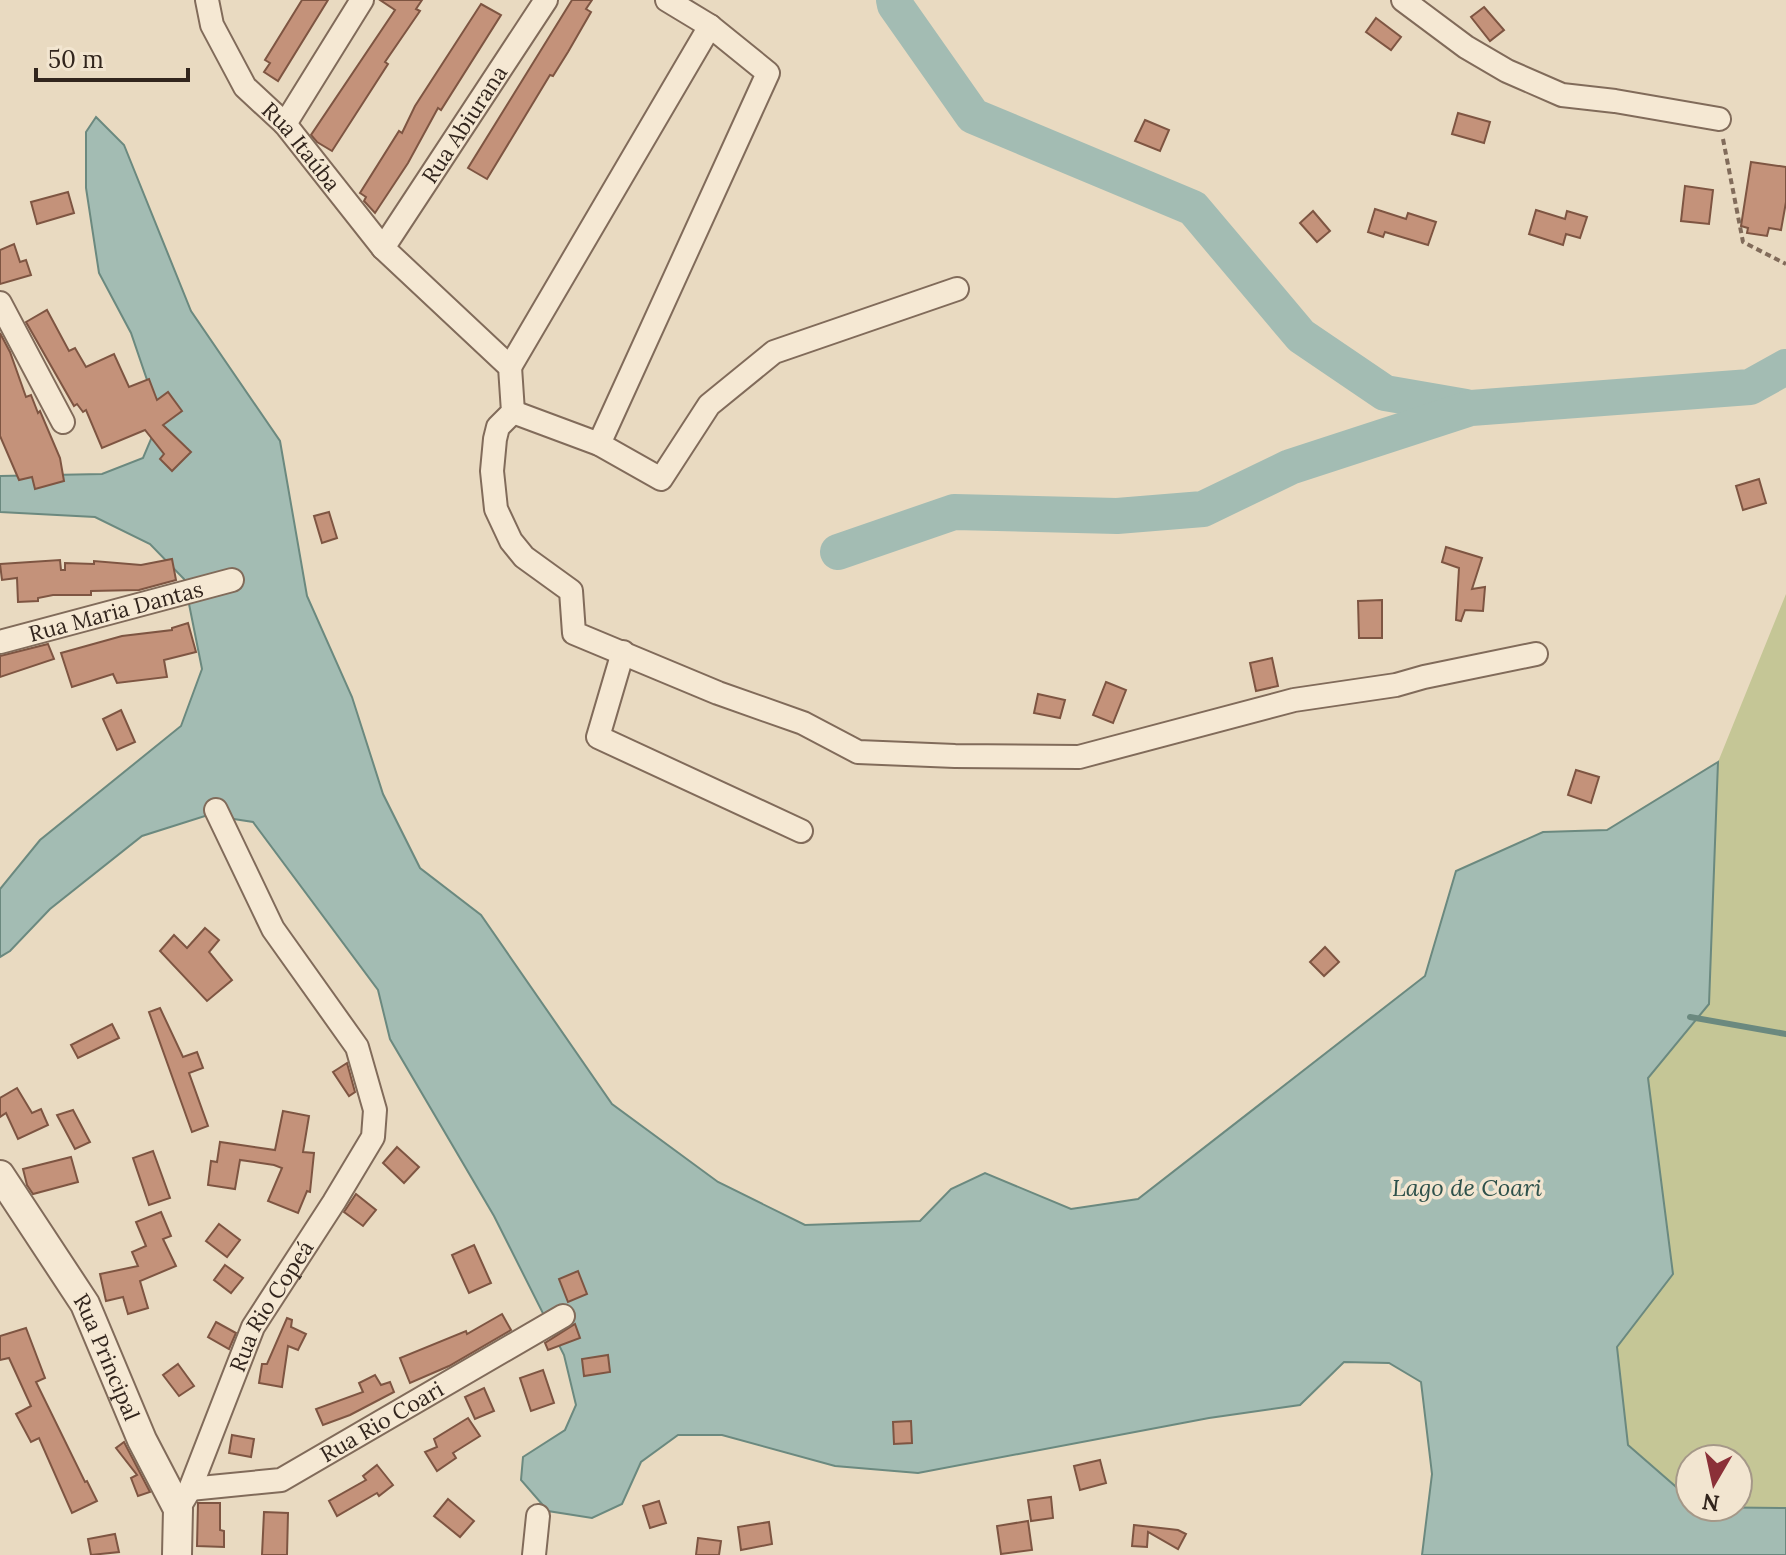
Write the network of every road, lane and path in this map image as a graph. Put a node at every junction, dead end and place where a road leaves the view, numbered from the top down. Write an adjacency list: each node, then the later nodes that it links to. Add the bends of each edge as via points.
1 (207, 0): 8 (street, Rua Itaúba, via 212,25 245,87)
2 (362, 0): 8 (street)
3 (546, 0): 9 (street, Rua Abiurana)
4 (667, 0): 6 (street)
5 (1403, 0): 7 (street, via 1466,47 1562,95)
6 (710, 26): 13 (street); 16 (street, via 768,73)
7 (1719, 119): 10 (path, via 1743,242)
8 (285, 124): 9 (street, Rua Itaúba)
9 (383, 248): 13 (street, Rua Itaúba)
10 (1786, 264)
11 (957, 289): 16 (street, via 774,352 709,405 661,479)
12 (0, 303): 15 (street)
13 (510, 367): 14 (street)
14 (513, 412): 16 (street); 19 (street, via 498,427 495,439 496,509 524,557 571,591 574,633)
15 (63, 422)
16 (599, 444)
17 (232, 580): 18 (street, Rua Maria Dantas)
18 (0, 642)
19 (623, 652): 20 (street, via 803,723 858,752 1079,757 1294,700 1382,688); 22 (street, via 598,737)
20 (1536, 654)
21 (216, 810): 25 (street, Rua Rio Copeá, via 273,929 357,1047 375,1110 373,1137 253,1327)
22 (801, 831)
23 (0, 1175): 25 (street, Rua Principal, via 85,1304 142,1440)
24 (563, 1316): 25 (street, Rua Rio Coari, via 281,1480)
25 (184, 1499): 27 (street, Rua Principal)
26 (538, 1516): 28 (street)
27 (177, 1555)
28 (534, 1555)

